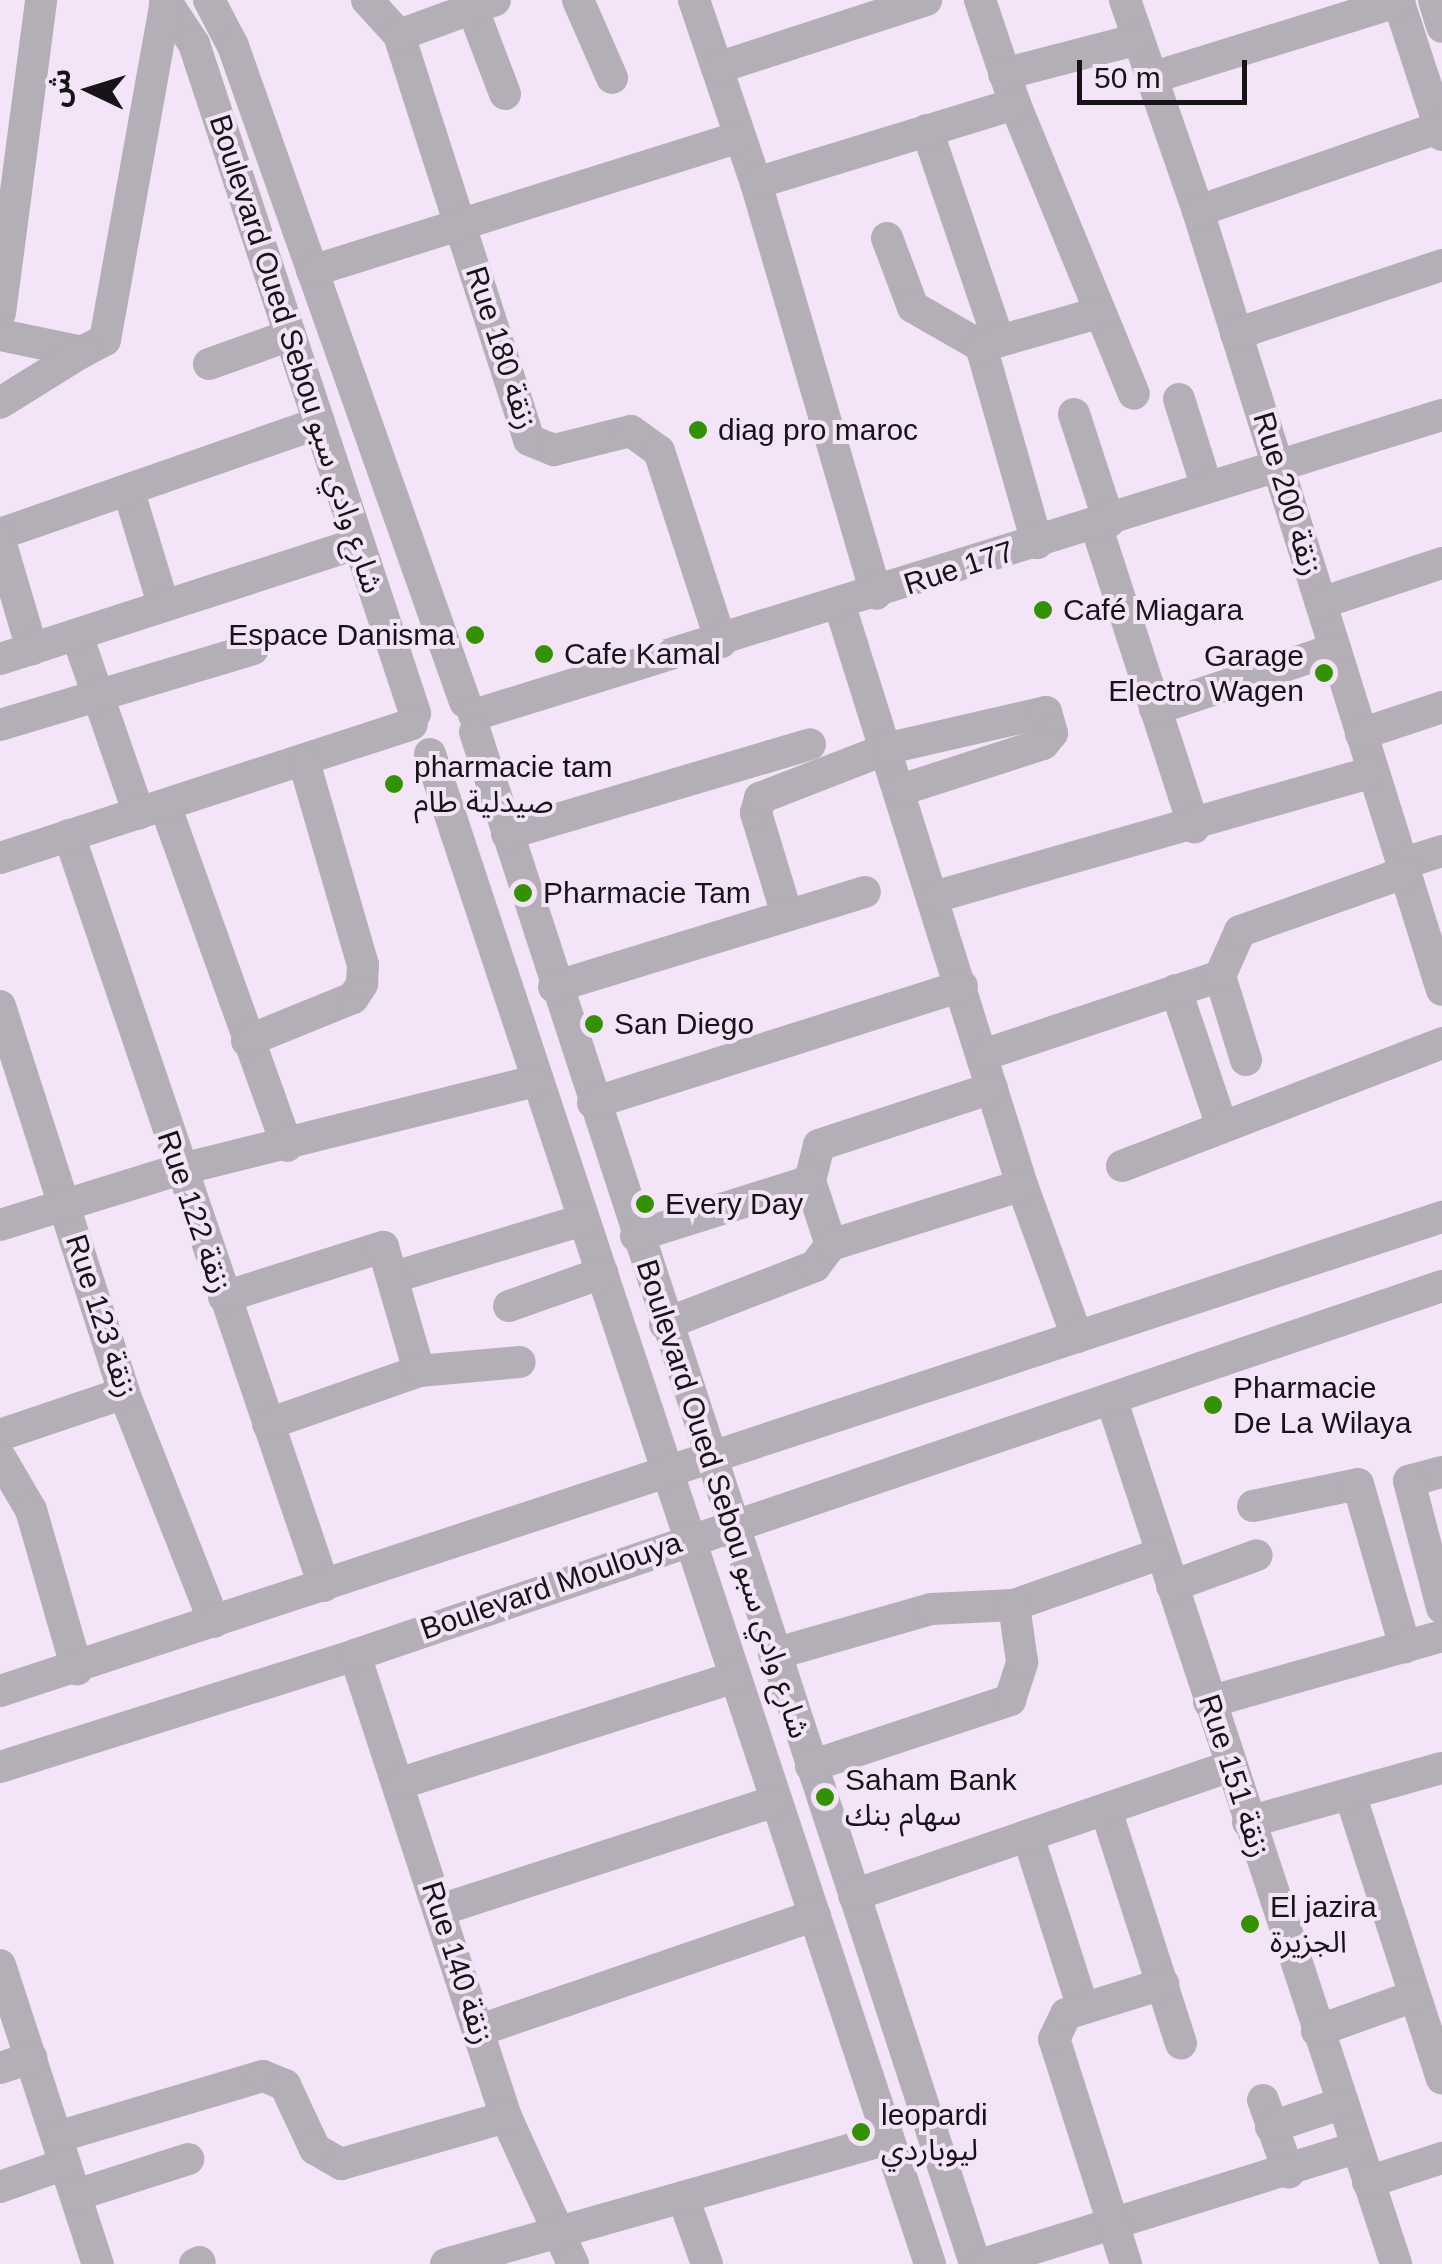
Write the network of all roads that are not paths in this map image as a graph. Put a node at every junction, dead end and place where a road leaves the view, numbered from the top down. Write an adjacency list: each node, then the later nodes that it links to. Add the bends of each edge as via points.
1 (41, 0): 23 (street)
2 (165, 0): 34 (street, Boulevard Oued Sebou شارع وادي سبو, via 194,44); 37 (street, via 105,340)
3 (210, 0): 30 (street, Boulevard Oued Sebou شارع وادي سبو, via 233,46)
4 (367, 0): 14 (street, Rue 180 زنقة)
5 (578, 0): 17 (street)
6 (694, 0): 16 (street)
7 (926, 0): 16 (street)
8 (980, 0): 19 (street)
9 (1125, 0): 15 (street, Rue 200 زنقة)
10 (1398, 0): 18 (street); 22 (street)
11 (1434, 0): 13 (street)
12 (484, 4): 14 (street); 20 (street)
13 (1442, 27)
14 (399, 35): 27 (street, Rue 180 زنقة)
15 (1138, 39): 18 (street, Rue 200 زنقة); 19 (street)
16 (717, 68): 24 (street)
17 (612, 78)
18 (1152, 78): 26 (street, Rue 200 زنقة)
19 (1009, 89): 21 (street); 31 (street)
20 (505, 94)
21 (927, 130): 25 (street); 36 (street)
22 (1441, 131): 26 (street)
23 (13, 137): 32 (street)
24 (740, 138): 25 (street); 27 (street)
25 (756, 183): 54 (street)
26 (1198, 211): 33 (street, Rue 200 زنقة)
27 (460, 224): 30 (street); 59 (street, Rue 180 زنقة, via 530,440 554,450 630,431 659,451)
28 (887, 238): 36 (street, via 914,307)
29 (1442, 266): 33 (street)
30 (312, 271): 67 (street, Boulevard Oued Sebou شارع وادي سبو)
31 (1098, 312): 36 (street); 39 (street)
32 (0, 313)
33 (1236, 334): 45 (street, Rue 200 زنقة)
34 (290, 335): 38 (street); 44 (street, Boulevard Oued Sebou شارع وادي سبو)
35 (0, 336): 37 (street)
36 (990, 344): 51 (street)
37 (88, 352): 41 (street)
38 (209, 364)
39 (1134, 394)
40 (1179, 399): 46 (street)
41 (0, 403)
42 (1074, 414): 48 (street)
43 (1442, 415): 45 (street, Rue 177)
44 (319, 424): 47 (street); 52 (street, Boulevard Oued Sebou شارع وادي سبو)
45 (1278, 467): 46 (street, Rue 177); 55 (street, Rue 200 زنقة)
46 (1207, 488): 48 (street, Rue 177)
47 (129, 492): 49 (street); 56 (street)
48 (1102, 523): 51 (street, Rue 177); 66 (street)
49 (0, 534)
50 (0, 541): 60 (street)
51 (1037, 543): 54 (street, Rue 177)
52 (359, 544): 56 (street); 68 (street, Boulevard Oued Sebou شارع وادي سبو)
53 (1442, 563): 55 (street)
54 (876, 594): 57 (street, Rue 177)
55 (1321, 603): 62 (street, Rue 200 زنقة)
56 (163, 604): 58 (street)
57 (840, 606): 59 (street, Rue 177); 72 (street)
58 (78, 636): 60 (street); 64 (street)
59 (721, 642): 67 (street, Rue 177)
60 (32, 649): 63 (street)
61 (254, 649): 64 (street)
62 (1335, 649): 66 (street); 70 (street, Rue 200 زنقة)
63 (0, 659)
64 (98, 694): 69 (street); 77 (street)
65 (1442, 708): 70 (street)
66 (1156, 709): 78 (street)
67 (472, 716): 68 (street, via 431,696); 73 (street, via 452,756); 79 (street, Boulevard Oued Sebou شارع وادي سبو)
68 (414, 719): 73 (street, Boulevard Oued Sebou شارع وادي سبو); 74 (street)
69 (0, 725)
70 (1361, 734): 75 (street, Rue 200 زنقة)
71 (810, 744): 79 (street)
72 (889, 748): 76 (street); 76 (street, via 1032,710 1046,712 1052,733 1043,744); 86 (street, via 760,798 756,813)
73 (430, 754): 97 (street, Boulevard Oued Sebou شارع وادي سبو)
74 (304, 762): 77 (street); 93 (street, via 364,964 362,984 353,998)
75 (1373, 772): 78 (street); 83 (street, Rue 200 زنقة)
76 (901, 790): 85 (street)
77 (152, 809): 80 (street); 93 (street)
78 (1194, 827): 85 (street)
79 (507, 834): 89 (street, Boulevard Oued Sebou شارع وادي سبو)
80 (69, 835): 82 (street); 104 (street, Rue 122 زنقة)
81 (1442, 850): 83 (street)
82 (0, 858)
83 (1402, 868): 87 (street, via 1240,931); 91 (street, Rue 200 زنقة)
84 (865, 892): 86 (street)
85 (934, 898): 88 (street)
86 (787, 915): 89 (street)
87 (1220, 976): 90 (street); 96 (street)
88 (962, 986): 95 (street); 100 (street)
89 (554, 987): 100 (street, Boulevard Oued Sebou شارع وادي سبو)
90 (1176, 990): 95 (street); 101 (street)
91 (1442, 990)
92 (0, 1006): 99 (street, Rue 123 زنقة)
93 (247, 1041): 102 (street)
94 (1442, 1043): 101 (street)
95 (983, 1055): 98 (street)
96 (1246, 1060)
97 (538, 1080): 102 (street); 109 (street, Boulevard Oued Sebou شارع وادي سبو)
98 (992, 1088): 105 (street, via 818,1146); 106 (street)
99 (15, 1098): 107 (street, Rue 123 زنقة)
100 (593, 1103): 111 (street, Boulevard Oued Sebou شارع وادي سبو)
101 (1221, 1124): 103 (street)
102 (287, 1146): 104 (street)
103 (1122, 1166)
104 (178, 1170): 107 (street); 116 (street, Rue 122 زنقة)
105 (810, 1181): 111 (street); 112 (street)
106 (1022, 1185): 112 (street); 119 (street)
107 (64, 1201): 110 (street); 122 (street, Rue 123 زنقة)
108 (1442, 1218): 119 (street)
109 (584, 1220): 113 (street); 114 (street, Boulevard Oued Sebou شارع وادي سبو)
110 (0, 1225)
111 (636, 1236): 118 (street, Boulevard Oued Sebou شارع وادي سبو)
112 (831, 1245): 118 (street, via 816,1266)
113 (388, 1262): 116 (street, via 330,1264); 121 (street)
114 (602, 1274): 117 (street); 128 (street, Boulevard Oued Sebou شارع وادي سبو)
115 (1442, 1286): 123 (street, Boulevard Moulouya)
116 (221, 1287): 124 (street, Rue 122 زنقة)
117 (508, 1306)
118 (665, 1324): 127 (street, Boulevard Oued Sebou شارع وادي سبو)
119 (1077, 1337): 127 (street)
120 (520, 1362): 121 (street)
121 (418, 1372): 124 (street)
122 (124, 1393): 125 (street); 141 (street, Rue 123 زنقة)
123 (1112, 1401): 133 (street, Boulevard Moulouya); 135 (street, Rue 151 زنقة)
124 (268, 1424): 137 (street, Rue 122 زنقة)
125 (0, 1435)
126 (0, 1458): 146 (street, via 31,1510)
127 (709, 1458): 128 (street); 133 (street, Boulevard Oued Sebou شارع وادي سبو)
128 (667, 1472): 134 (street, Boulevard Oued Sebou شارع وادي سبو); 137 (street)
129 (1442, 1472): 130 (street)
130 (1409, 1481): 131 (street); 140 (street)
131 (1358, 1484): 132 (street); 143 (street)
132 (1253, 1506)
133 (731, 1522): 134 (street, Boulevard Moulouya); 144 (street, Boulevard Oued Sebou شارع وادي سبو)
134 (689, 1537): 145 (street, Boulevard Moulouya); 147 (street, Boulevard Oued Sebou شارع وادي سبو)
135 (1160, 1554): 138 (street, Rue 151 زنقة); 139 (street)
136 (1257, 1554): 138 (street)
137 (324, 1586): 141 (street)
138 (1172, 1586): 149 (street, Rue 151 زنقة)
139 (1014, 1605): 144 (street, via 930,1609); 150 (street, via 1022,1662 1010,1700)
140 (1442, 1608)
141 (214, 1622): 146 (street)
142 (1442, 1636): 143 (street)
143 (1405, 1647): 149 (street)
144 (774, 1654): 150 (street, Boulevard Oued Sebou شارع وادي سبو)
145 (355, 1655): 152 (street, Boulevard Moulouya); 154 (street, Rue 140 زنقة)
146 (77, 1669): 148 (street)
147 (735, 1677): 154 (street); 156 (street, Boulevard Oued Sebou شارع وادي سبو)
148 (0, 1691)
149 (1209, 1702): 151 (street, Rue 151 زنقة)
150 (811, 1766): 160 (street, Boulevard Oued Sebou شارع وادي سبو)
151 (1230, 1766): 157 (street); 158 (street, Rue 151 زنقة)
152 (0, 1767)
153 (1442, 1768): 155 (street)
154 (398, 1784): 161 (street, Rue 140 زنقة)
155 (1350, 1794): 158 (street); 165 (street)
156 (776, 1801): 161 (street); 162 (street, Boulevard Oued Sebou شارع وادي سبو)
157 (1107, 1814): 159 (street); 164 (street)
158 (1248, 1822): 168 (street, Rue 151 زنقة)
159 (1030, 1839): 160 (street); 166 (street)
160 (854, 1895): 191 (street, Boulevard Oued Sebou شارع وادي سبو)
161 (440, 1910): 167 (street, Rue 140 زنقة)
162 (814, 1915): 167 (street); 174 (street, Boulevard Oued Sebou شارع وادي سبو)
163 (0, 1965): 170 (street)
164 (1163, 1984): 166 (street); 169 (street)
165 (1414, 1996): 168 (street); 171 (street)
166 (1084, 2008): 184 (street, via 1058,2025 1055,2050)
167 (480, 2030): 173 (street, Rue 140 زنقة)
168 (1317, 2031): 172 (street, Rue 151 زنقة)
169 (1181, 2043)
170 (16, 2063): 176 (street)
171 (1442, 2078)
172 (1340, 2104): 175 (street, Rue 151 زنقة); 179 (street, via 1267,2114)
173 (506, 2117): 176 (street, via 341,2164 315,2150 286,2085 263,2076); 185 (street, Rue 140 زنقة)
174 (888, 2139): 183 (street); 190 (street, Boulevard Oued Sebou شارع وادي سبو)
175 (1356, 2148): 179 (street); 180 (street, Rue 151 زنقة)
176 (61, 2150): 181 (street); 182 (street)
177 (1442, 2158): 180 (street)
178 (188, 2159): 182 (street)
179 (1289, 2173): 184 (street)
180 (1368, 2182): 194 (street, Rue 151 زنقة)
181 (0, 2187)
182 (76, 2196): 187 (street)
183 (683, 2197): 185 (street); 189 (street)
184 (1114, 2228): 192 (street); 193 (street)
185 (559, 2232): 186 (street); 188 (street, Rue 140 زنقة)
186 (453, 2263)
187 (98, 2264)
188 (573, 2264)
189 (708, 2264)
190 (930, 2264)
191 (975, 2264)
192 (983, 2264)
193 (1126, 2264)
194 (1396, 2264)

